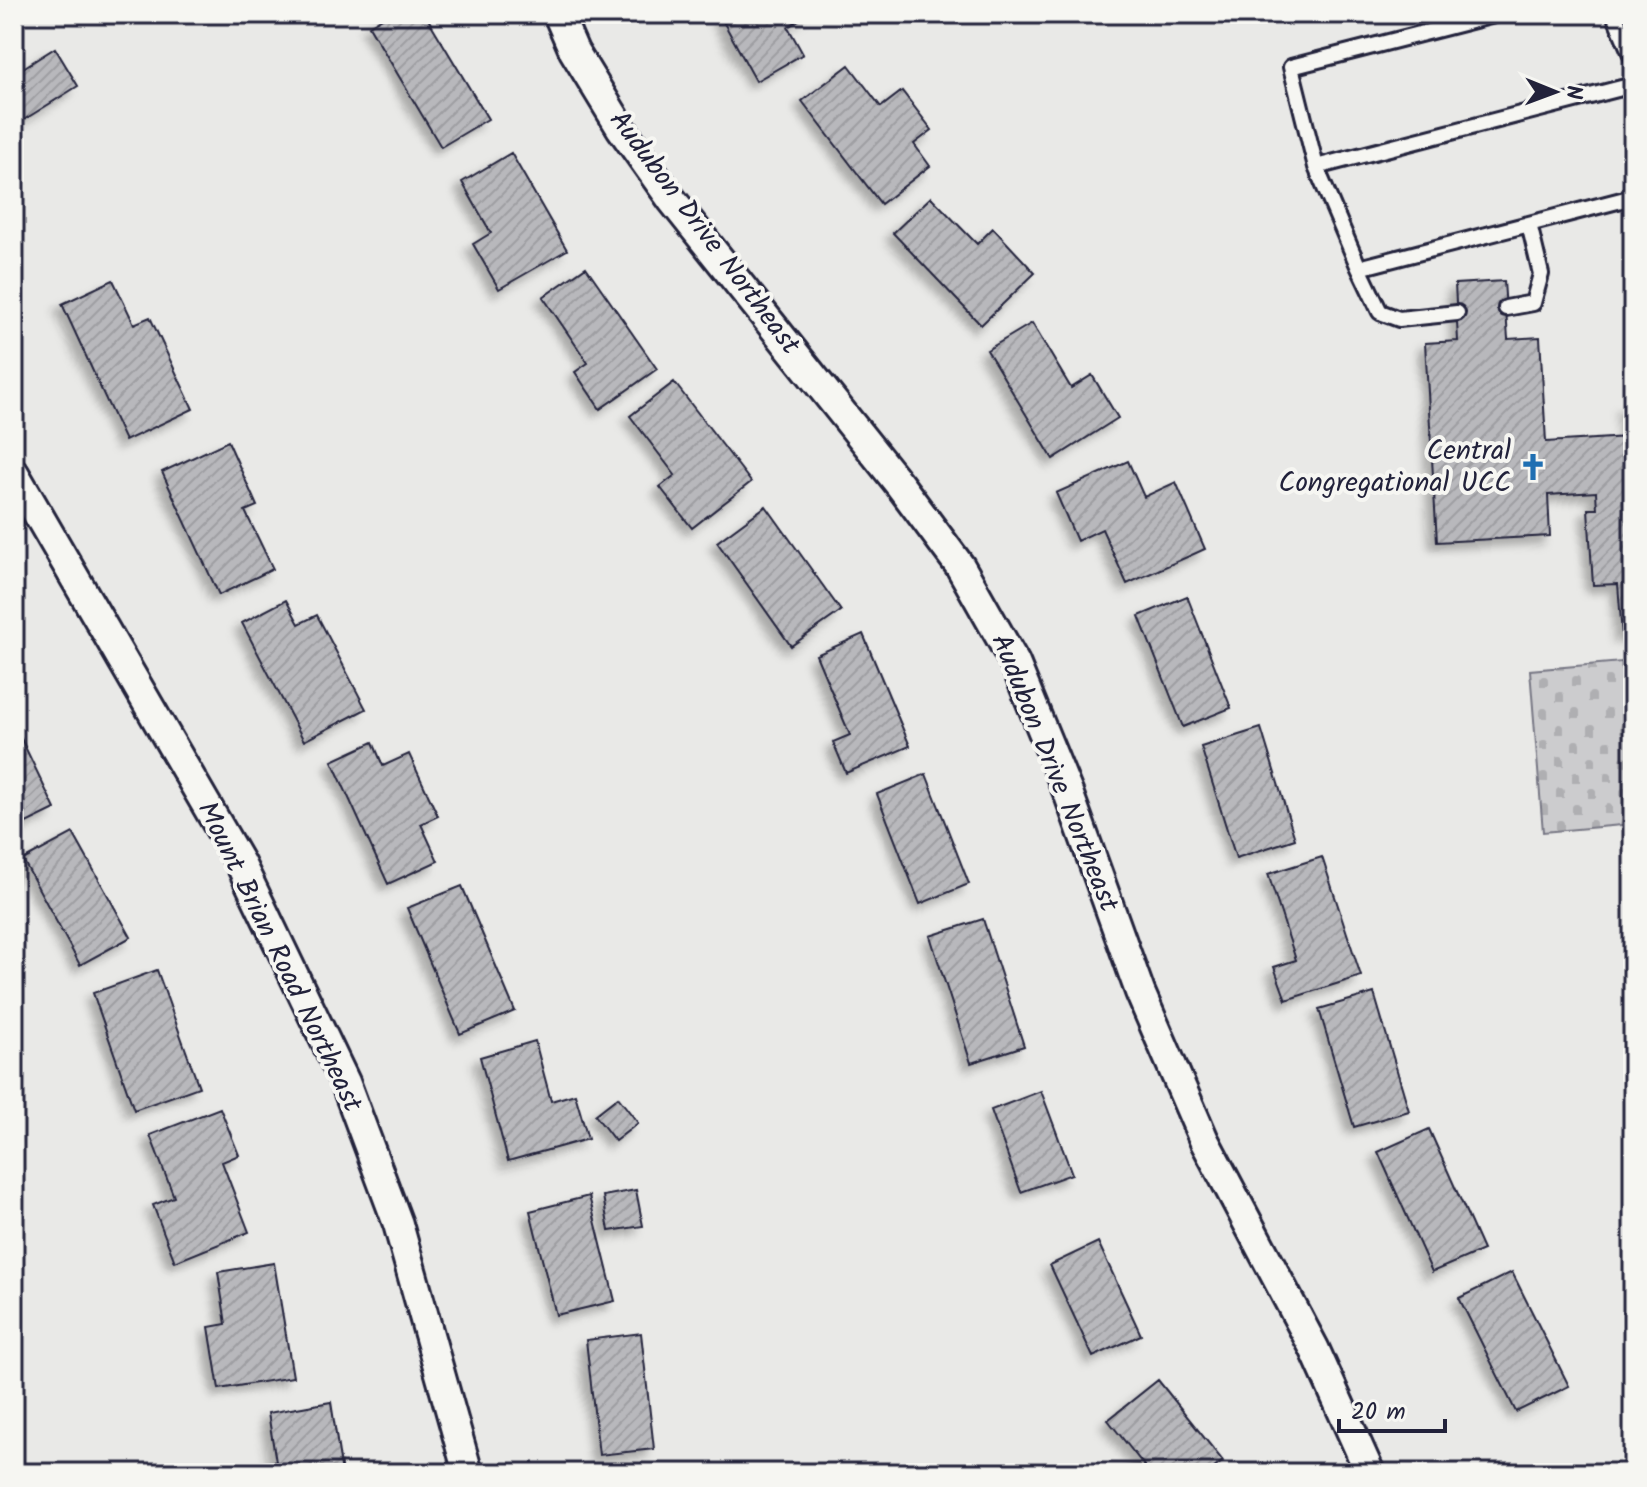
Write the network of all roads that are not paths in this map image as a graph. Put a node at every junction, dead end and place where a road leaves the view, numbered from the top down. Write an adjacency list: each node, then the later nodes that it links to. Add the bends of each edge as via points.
1 (558, 14): 14 (street, Audubon Drive Northeast, via 621,128 951,554 1015,663 1140,992 1204,1140 1314,1348)
2 (1498, 14): 6 (lane, via 1291,67)
3 (1614, 14): 4 (lane)
4 (1633, 59)
5 (1633, 85): 6 (lane)
6 (1316, 167): 9 (lane)
7 (1633, 197): 8 (lane)
8 (1529, 224): 9 (lane); 10 (lane, via 1541,274 1533,303)
9 (1359, 268): 11 (lane, via 1380,312 1399,319)
10 (1506, 308)
11 (1457, 313)
12 (14, 473): 13 (street, Mount Brian Road Northeast, via 240,863 345,1082 398,1224)
13 (468, 1473)
14 (1370, 1473)

